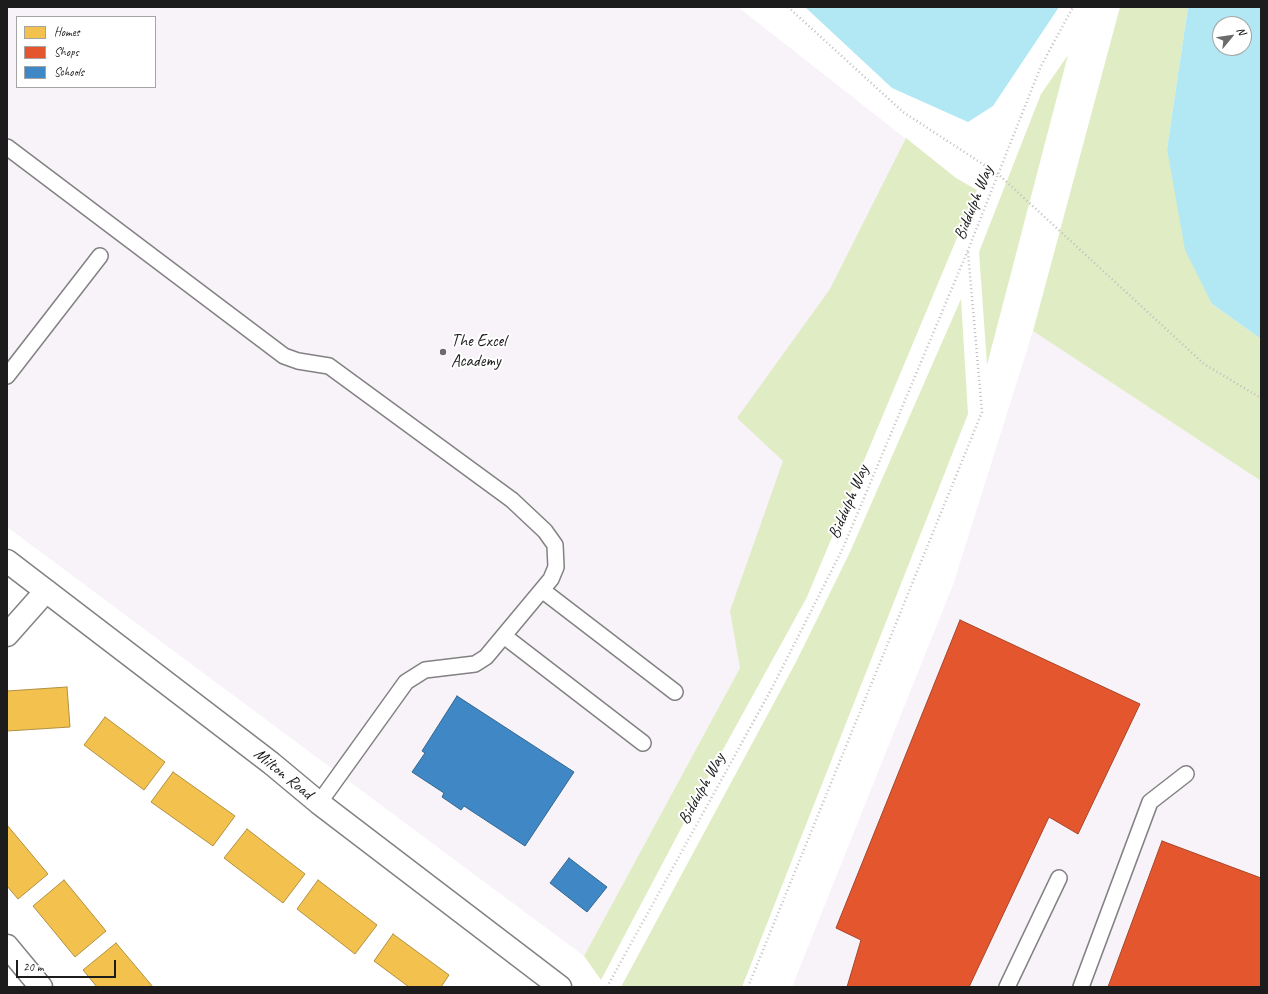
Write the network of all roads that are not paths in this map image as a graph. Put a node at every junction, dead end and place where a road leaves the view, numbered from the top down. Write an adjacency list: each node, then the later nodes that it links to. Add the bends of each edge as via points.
1 (7, 147): 5 (lane, via 284,356 298,362 329,366 512,500 545,531 555,545 556,567)
2 (100, 256): 3 (lane)
3 (7, 376)
4 (7, 561): 6 (street, Milton Road)
5 (542, 590): 8 (lane); 9 (lane)
6 (46, 591): 7 (street); 12 (street, Milton Road, via 271,763)
7 (7, 635)
8 (504, 636): 10 (lane); 12 (lane, via 475,664 425,670 406,682)
9 (674, 692)
10 (643, 743)
11 (1186, 774): 18 (lane, via 1150,802)
12 (319, 803): 16 (street, Milton Road)
13 (1059, 878): 17 (lane)
14 (7, 946): 15 (street)
15 (42, 987)
16 (560, 987)
17 (1007, 987)
18 (1081, 987)

